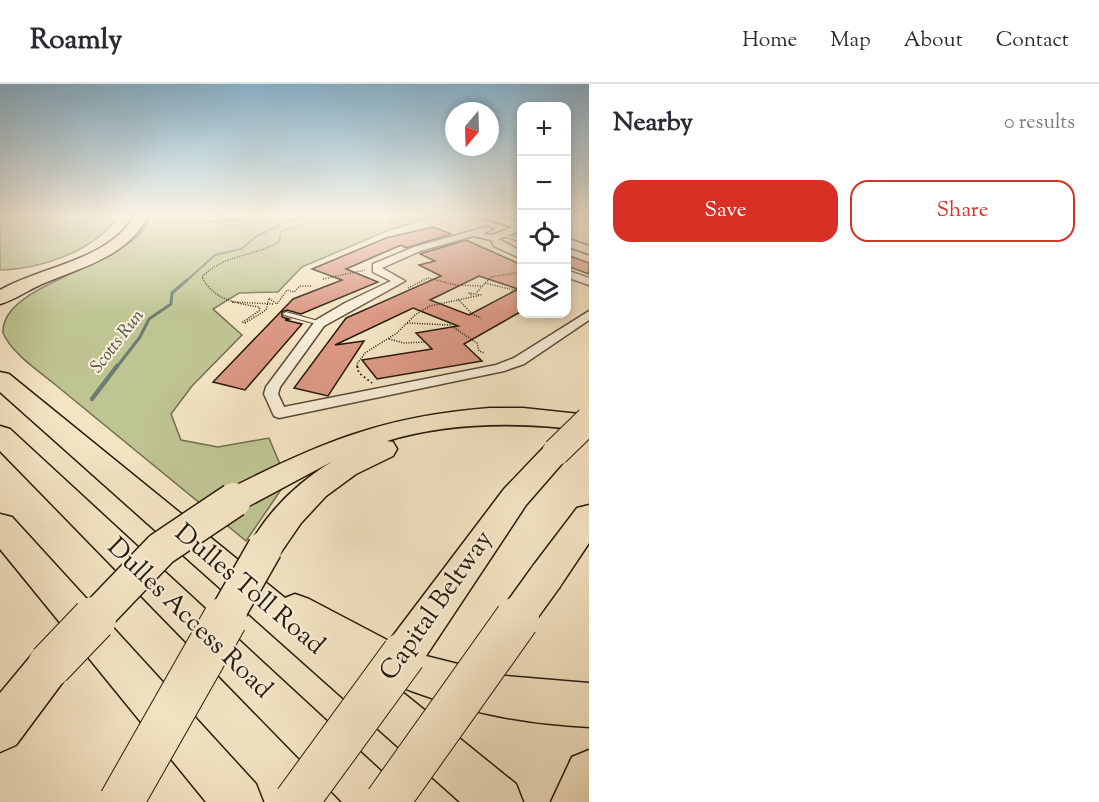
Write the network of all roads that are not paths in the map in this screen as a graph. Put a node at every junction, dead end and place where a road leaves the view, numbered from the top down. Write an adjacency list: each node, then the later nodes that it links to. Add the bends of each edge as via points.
1 (97, 248): 5 (highway, via 41,269)
2 (108, 248): 7 (highway, via 27,282)
3 (424, 248): 10 (street, via 377,266 377,270 400,281 349,304)
4 (571, 275): 6 (street)
5 (0, 278)
6 (589, 282)
7 (0, 298)
8 (286, 314): 10 (lane)
9 (589, 315): 10 (street, via 519,361 499,368 279,413 271,394 273,387)
10 (321, 323)
11 (0, 370): 13 (highway)
12 (0, 379): 13 (highway, Dulles Toll Road)
13 (31, 406): 19 (highway, Dulles Toll Road)
14 (589, 422): 21 (highway, bridge, via 511,416 432,421 327,452 234,500 162,549 50,664); 25 (highway, Capital Beltway, bridge, via 515,497)
15 (0, 435): 26 (highway, Dulles Access Road)
16 (589, 436): 23 (highway, bridge, via 508,428 440,434 400,442 364,456 312,490 286,515 265,548)
17 (589, 517): 27 (highway, bridge)
18 (0, 526): 24 (highway)
19 (198, 547): 20 (highway, via 330,632 409,672 475,693); 28 (highway, Dulles Toll Road)
20 (589, 705)
21 (0, 729)
22 (589, 774): 29 (highway)
23 (121, 802)
24 (238, 802)
25 (296, 802)
26 (377, 802)
27 (387, 802)
28 (498, 802)
29 (576, 802)

